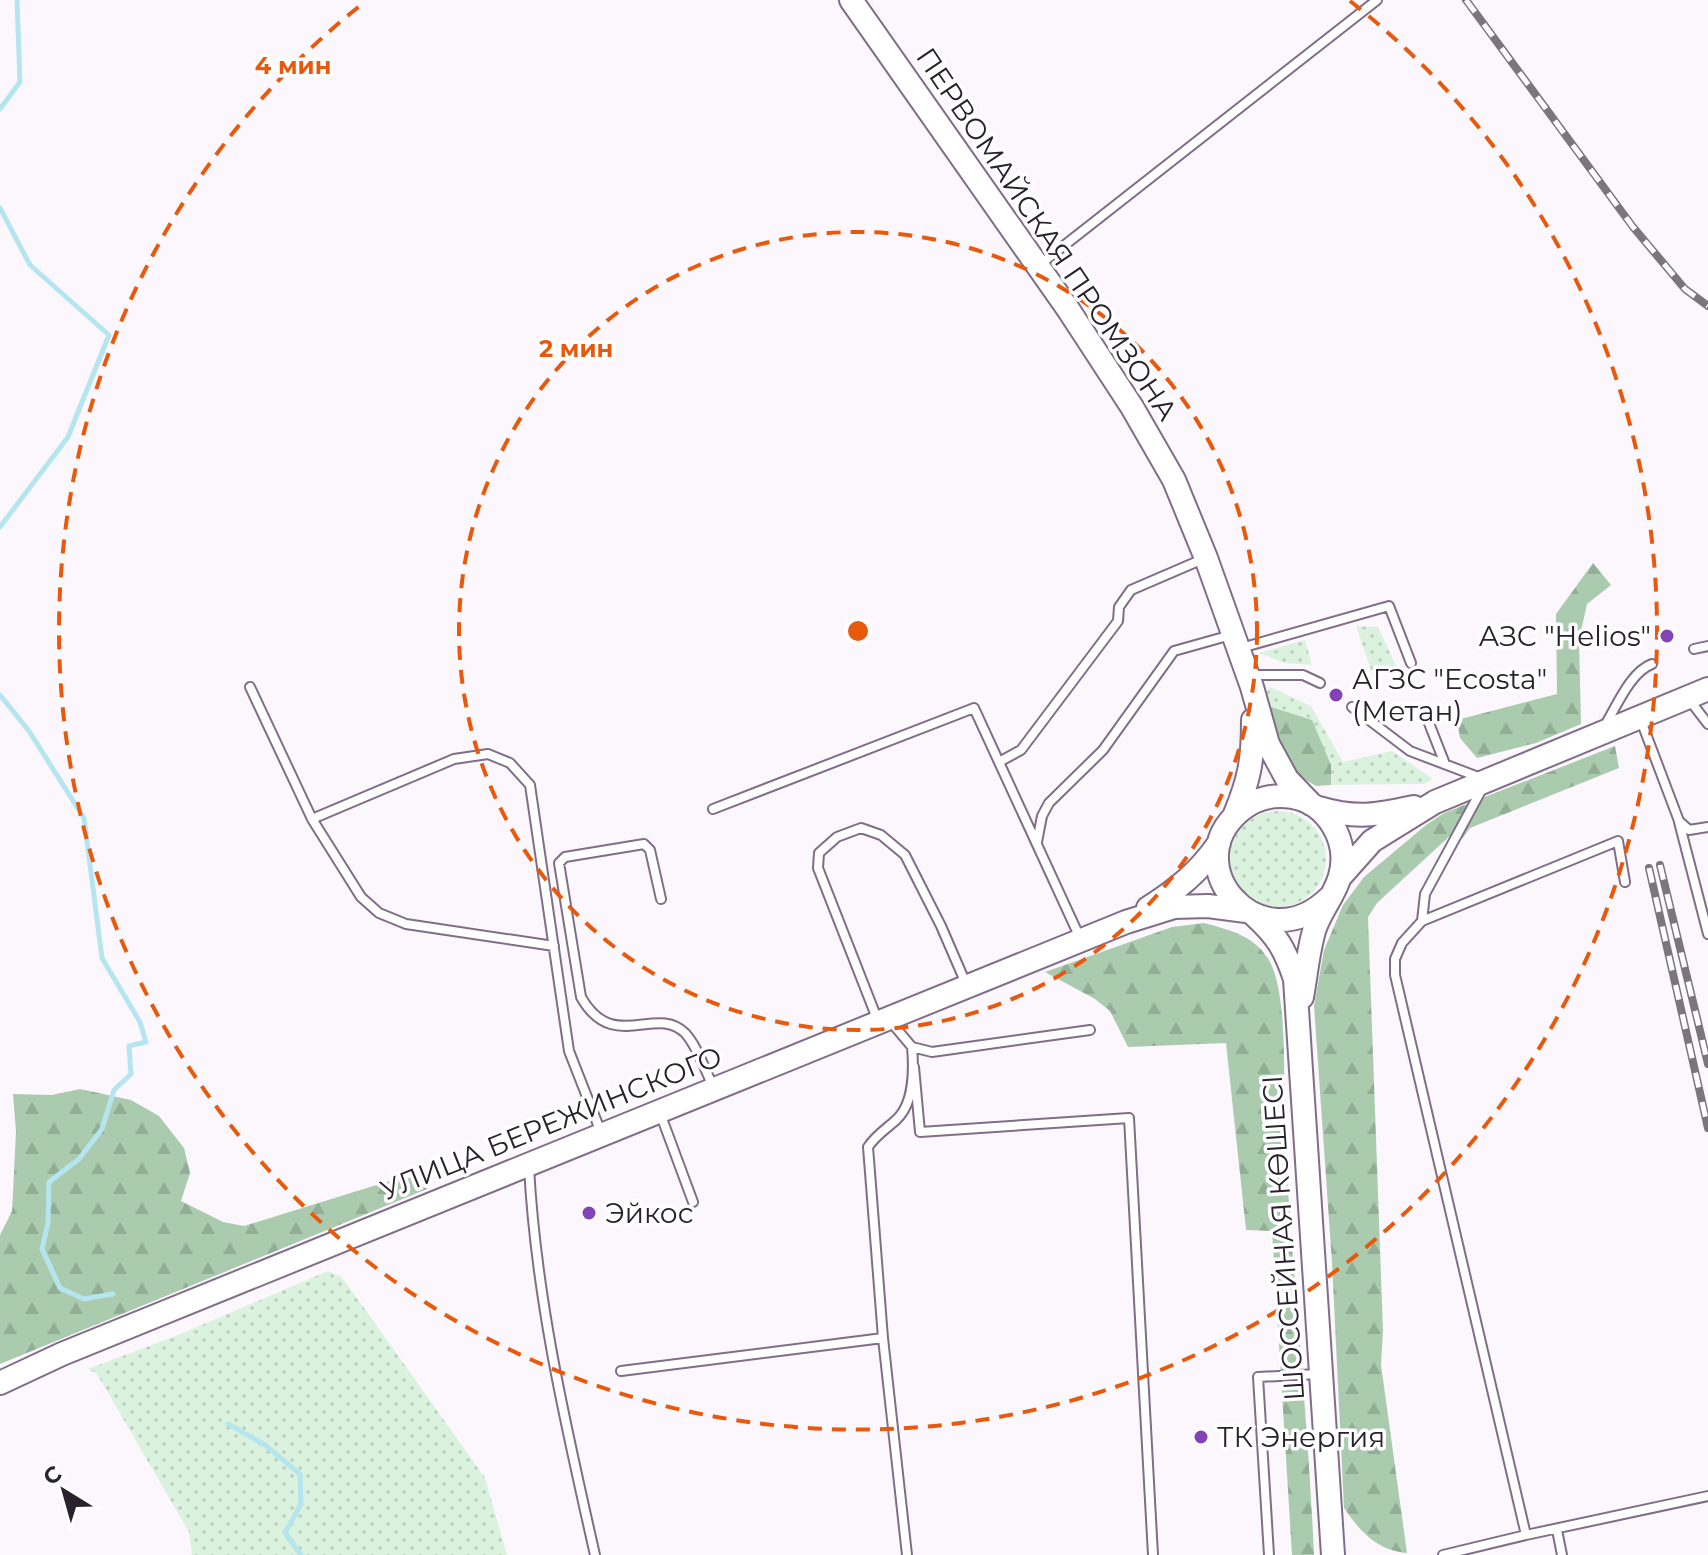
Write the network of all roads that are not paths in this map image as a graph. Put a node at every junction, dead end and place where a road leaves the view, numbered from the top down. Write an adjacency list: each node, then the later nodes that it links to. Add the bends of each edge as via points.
1 (851, 0): 3 (main road, ПЕРВОМАЙСКАЯ ПРОМЗОНА)
2 (1377, 0): 3 (lane)
3 (1037, 267): 4 (main road, ПЕРВОМАЙСКАЯ ПРОМЗОНА, via 1132,407 1174,480)
4 (1206, 558): 5 (main road, ПЕРВОМАЙСКАЯ ПРОМЗОНА); 19 (lane, via 1131,590 1119,607 1118,621 1021,750)
5 (1237, 642): 8 (lane, via 1389,606); 10 (main road, ПЕРВОМАЙСКАЯ ПРОМЗОНА); 30 (lane, via 1174,651 1103,750 1049,803)
6 (1708, 646): 7 (lane)
7 (1694, 649)
8 (1411, 663)
9 (1652, 664): 18 (lane, via 1636,676)
10 (1250, 681): 11 (lane, via 1303,675); 23 (main road, via 1268,744 1287,779); 25 (main road, via 1253,758)
11 (1320, 683)
12 (250, 687): 26 (lane)
13 (1698, 693): 16 (main road); 17 (lane)
14 (1352, 707): 20 (lane, via 1410,751)
15 (1425, 713): 20 (lane)
16 (1639, 716): 18 (main road); 27 (lane)
17 (1708, 724)
18 (1601, 731): 21 (main road)
19 (999, 762): 24 (lane, via 974,708); 30 (lane)
20 (1445, 764): 21 (lane)
21 (1486, 780): 22 (main road); 36 (lane, via 1425,894)
22 (1435, 802): 23 (main road, via 1369,817); 31 (main road, via 1372,841)
23 (1313, 805): 25 (main road, via 1288,796 1265,798); 31 (main road, via 1338,835)
24 (713, 809)
25 (1234, 816): 29 (main road)
26 (312, 819): 40 (lane, via 361,897 379,913 406,924); 40 (lane, via 454,759 488,754 510,763 530,785)
27 (1679, 821): 28 (lane, via 1689,830); 38 (lane)
28 (1708, 827)
29 (1220, 842): 35 (main road, via 1223,883); 37 (main road, via 1187,881)
30 (1036, 843): 39 (lane)
31 (1340, 877): 33 (main road)
32 (1625, 882): 36 (lane, via 1618,841)
33 (1329, 898): 35 (main road, via 1294,919); 42 (main road, via 1315,929)
34 (661, 899): 47 (lane, via 644,844 565,857 559,863 581,997 590,1013 608,1025 670,1024 683,1031)
35 (1250, 913): 37 (main road, via 1174,907); 42 (main road, via 1276,935 1288,958)
36 (1422, 921): 58 (lane, via 1402,943 1395,975)
37 (1126, 922): 39 (main road, УЛИЦА БЕРЕЖИНСКОГО)
38 (1708, 934)
39 (1082, 940): 41 (main road, УЛИЦА БЕРЕЖИНСКОГО)
40 (554, 946): 49 (lane, via 569,1051)
41 (967, 986): 43 (main road, УЛИЦА БЕРЕЖИНСКОГО); 43 (lane, via 905,855 881,835 861,828 837,837 819,853 818,868)
42 (1300, 1014): 54 (main road, ШОССЕЙНАЯ КӨШЕСІ)
43 (883, 1020): 45 (lane); 47 (main road, УЛИЦА БЕРЕЖИНСКОГО)
44 (1090, 1030): 45 (lane, via 932,1052)
45 (912, 1047): 46 (lane)
46 (914, 1067): 52 (lane, via 899,1119 877,1133 868,1147); 61 (lane, via 920,1132 1129,1118)
47 (714, 1089): 48 (main road, УЛИЦА БЕРЕЖИНСКОГО)
48 (659, 1112): 49 (main road, УЛИЦА БЕРЕЖИНСКОГО); 51 (lane)
49 (602, 1136): 50 (main road, УЛИЦА БЕРЕЖИНСКОГО)
50 (529, 1166): 55 (main road, УЛИЦА БЕРЕЖИНСКОГО); 59 (lane, via 533,1237 551,1354)
51 (693, 1202)
52 (883, 1338): 53 (lane); 60 (lane)
53 (621, 1371)
54 (1322, 1374): 62 (lane, via 1258,1377); 63 (main road, ШОССЕЙНАЯ КӨШЕСІ)
55 (0, 1383)
56 (1708, 1496): 57 (lane)
57 (1557, 1530): 58 (lane); 65 (lane)
58 (1526, 1535): 64 (lane)
59 (595, 1555)
60 (907, 1555)
61 (1153, 1555)
62 (1269, 1555)
63 (1333, 1555)
64 (1443, 1555)
65 (1562, 1555)

